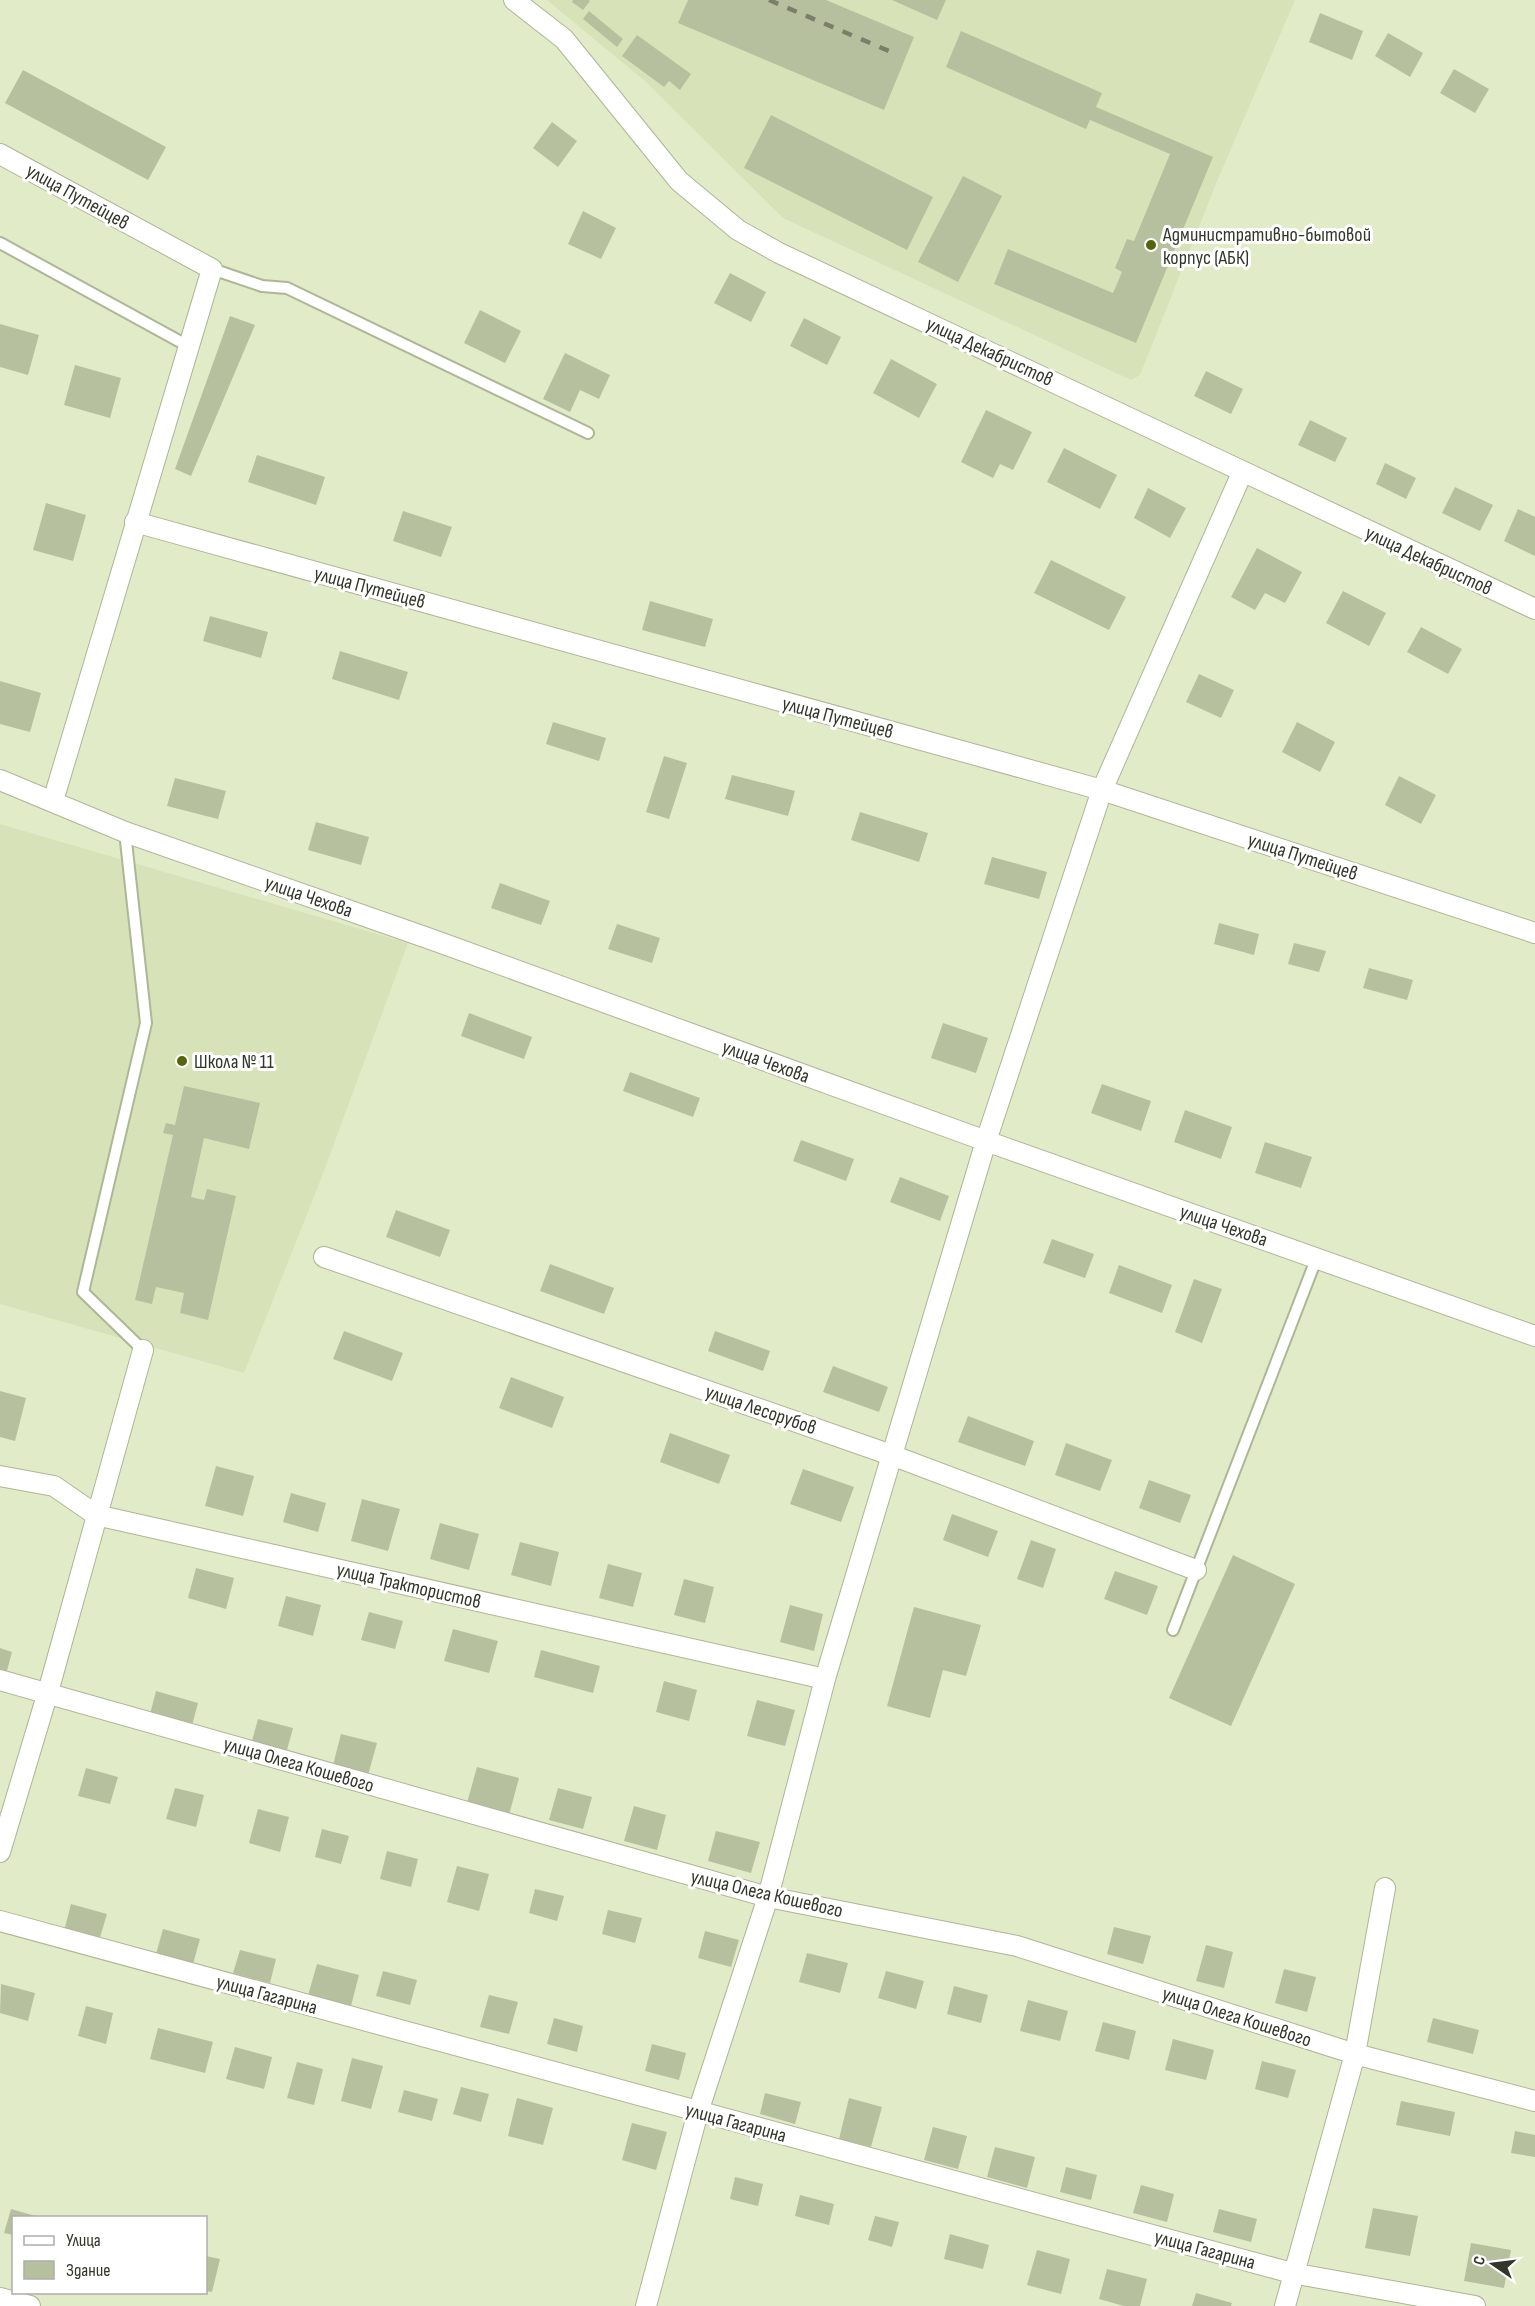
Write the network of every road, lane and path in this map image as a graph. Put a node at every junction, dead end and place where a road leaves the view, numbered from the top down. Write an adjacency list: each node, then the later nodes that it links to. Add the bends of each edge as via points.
1 (514, 0): 7 (street, улица Декабристов, via 564,39 679,181 738,230)
2 (0, 154): 4 (street, улица Путейцев)
3 (0, 243): 5 (lane)
4 (212, 269): 5 (street); 6 (lane, via 262,286 287,288)
5 (188, 346): 8 (street)
6 (588, 434)
7 (1242, 472): 9 (street, улица Декабристов); 11 (street)
8 (135, 522): 11 (street, улица Путейцев); 12 (street)
9 (1535, 609)
10 (0, 780): 12 (street, улица Чехова)
11 (1102, 790): 14 (street, улица Путейцев); 15 (street)
12 (53, 801): 13 (street, улица Чехова)
13 (125, 832): 15 (street, улица Чехова, via 436,940); 19 (lane, via 146,1023 83,1292)
14 (1535, 933)
15 (986, 1141): 17 (street, улица Чехова); 20 (street)
16 (324, 1257): 20 (street, улица Лесорубов)
17 (1317, 1257): 18 (street, улица Чехова); 23 (lane)
18 (1535, 1336)
19 (143, 1350): 22 (street)
20 (894, 1455): 23 (street, улица Лесорубов); 25 (street)
21 (0, 1476): 22 (street, улица Трактористов, via 54,1486)
22 (96, 1515): 25 (street, улица Трактористов); 27 (street)
23 (1196, 1570): 24 (lane)
24 (1173, 1630)
25 (825, 1679): 30 (street)
26 (0, 1680): 27 (street, улица Олега Кошевого)
27 (48, 1692): 28 (street); 30 (street, улица Олега Кошевого)
28 (0, 1852)
29 (1385, 1888): 32 (street)
30 (768, 1897): 32 (street, улица Олега Кошевого, via 1017,1946); 34 (street)
31 (0, 1921): 34 (street, улица Гагарина)
32 (1354, 2054): 33 (street, улица Олега Кошевого); 35 (street)
33 (1535, 2101)
34 (698, 2112): 35 (street, улица Гагарина); 38 (street)
35 (1292, 2273): 39 (street); 40 (street, улица Гагарина)
36 (0, 2298): 37 (street)
37 (30, 2306)
38 (646, 2306)
39 (1285, 2306)
40 (1475, 2306)

